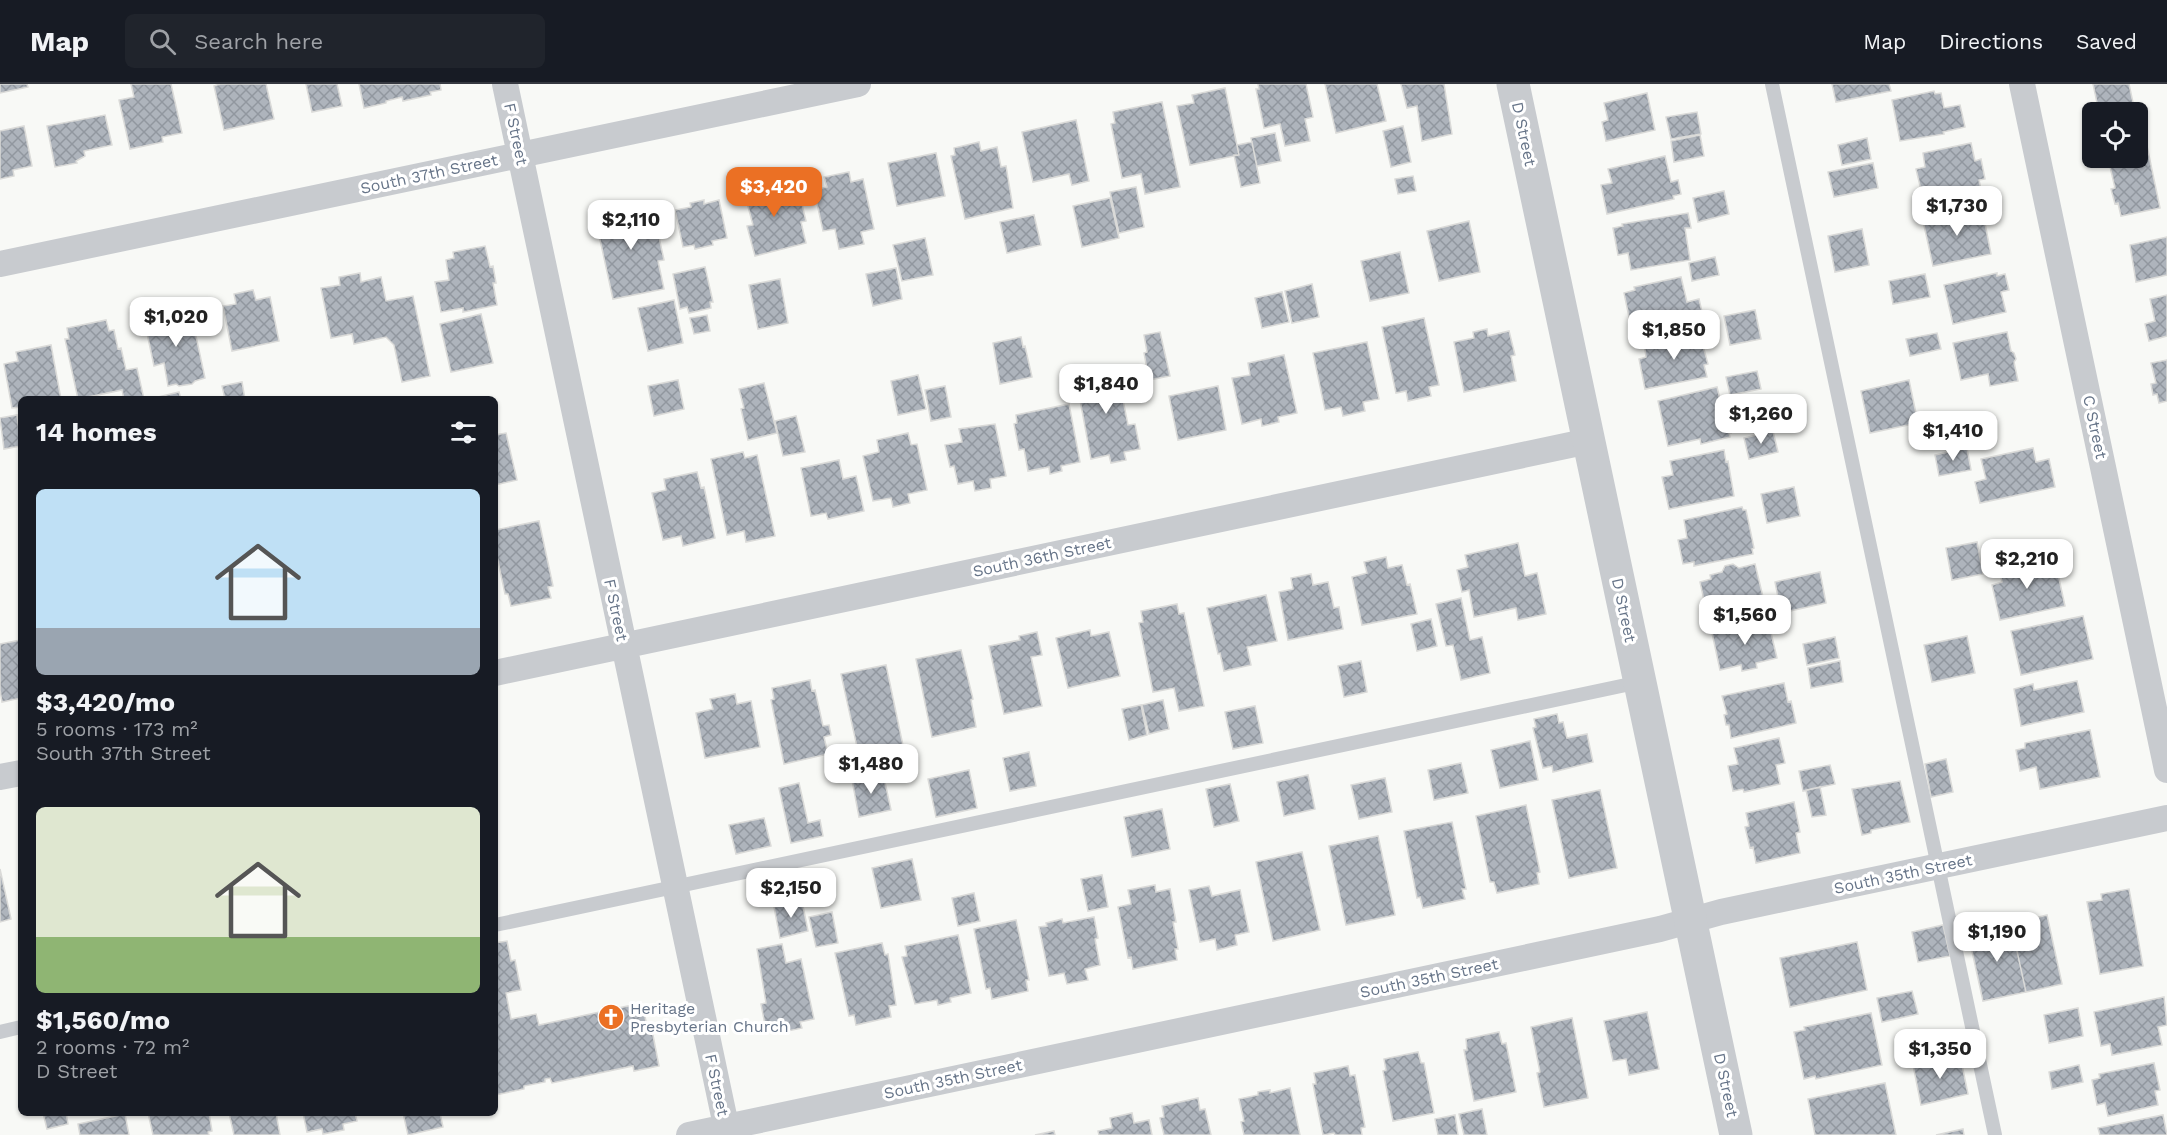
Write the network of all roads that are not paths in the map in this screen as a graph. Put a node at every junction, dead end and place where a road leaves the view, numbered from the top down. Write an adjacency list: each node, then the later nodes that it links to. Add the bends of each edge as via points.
1 (506, 84): 6 (street, F Street)
2 (858, 84): 6 (street, South 37th Street)
3 (1513, 84): 8 (street, D Street)
4 (1772, 84): 16 (lane)
5 (2022, 84): 12 (street, C Street)
6 (521, 155): 7 (street, South 37th Street); 9 (street, F Street)
7 (0, 264)
8 (1589, 441): 9 (street, South 36th Street); 11 (street, D Street)
9 (624, 645): 10 (street, South 36th Street); 17 (street, F Street)
10 (498, 672)
11 (1640, 682): 17 (lane); 18 (street, D Street)
12 (2167, 770)
13 (18, 774): 14 (street)
14 (0, 777)
15 (2167, 818): 16 (street, South 35th Street)
16 (1938, 867): 18 (street, South 35th Street); 25 (lane)
17 (675, 886): 19 (lane); 22 (street, F Street)
18 (1691, 920): 22 (street, South 35th Street); 24 (street, D Street)
19 (498, 924)
20 (18, 1028): 21 (lane)
21 (0, 1032)
22 (727, 1131): 23 (street, South 35th Street)
23 (689, 1135)
24 (1736, 1135)
25 (1995, 1135)

